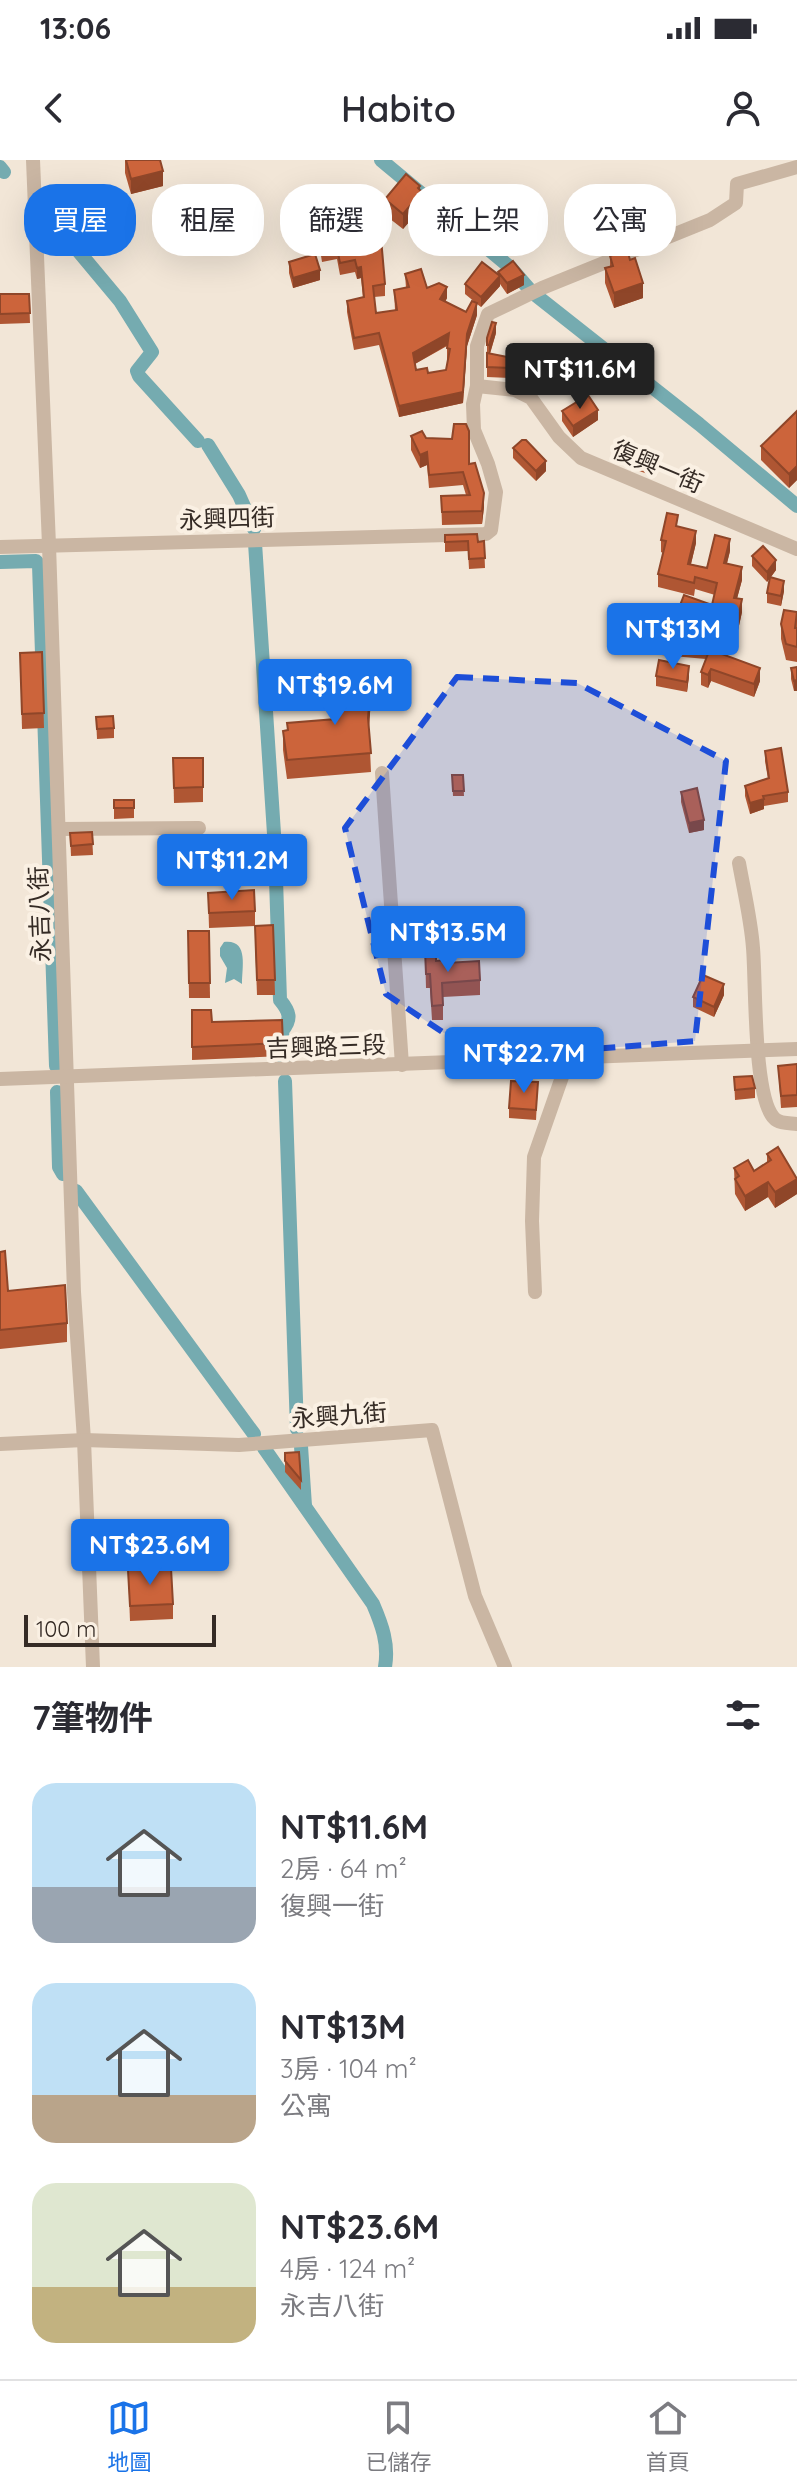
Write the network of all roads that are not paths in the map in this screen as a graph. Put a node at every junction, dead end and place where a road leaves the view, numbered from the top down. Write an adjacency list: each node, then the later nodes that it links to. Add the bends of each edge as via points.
1 (33, 160): 4 (street, 永吉八街)
2 (797, 167): 3 (street, via 737,184 736,203 710,220 488,314 477,346)
3 (477, 386): 4 (street, 永興四街, via 474,430 496,492 486,534); 6 (street, 復興一街, via 515,390 531,398 581,458)
4 (49, 545): 5 (street, 永興四街); 9 (street, 永吉八街)
5 (0, 547)
6 (797, 549)
7 (382, 773): 14 (street)
8 (199, 828): 9 (street)
9 (59, 829): 15 (street, 永吉八街)
10 (739, 863): 12 (street, via 753,947)
11 (797, 1049): 12 (street, 吉興路三段)
12 (757, 1051): 13 (street, 吉興路三段); 17 (street, via 773,1117)
13 (569, 1057): 14 (street, 吉興路三段); 18 (street, via 534,1157)
14 (402, 1065): 15 (street, 吉興路三段)
15 (66, 1076): 16 (street, 吉興路三段); 19 (street, 永吉八街)
16 (0, 1079)
17 (797, 1124)
18 (535, 1292)
19 (84, 1440): 20 (street, 永興九街); 21 (street, 永吉八街); 22 (street, 永興九街, via 239,1445 432,1430 475,1596)
20 (0, 1444)
21 (93, 1667)
22 (505, 1667)

